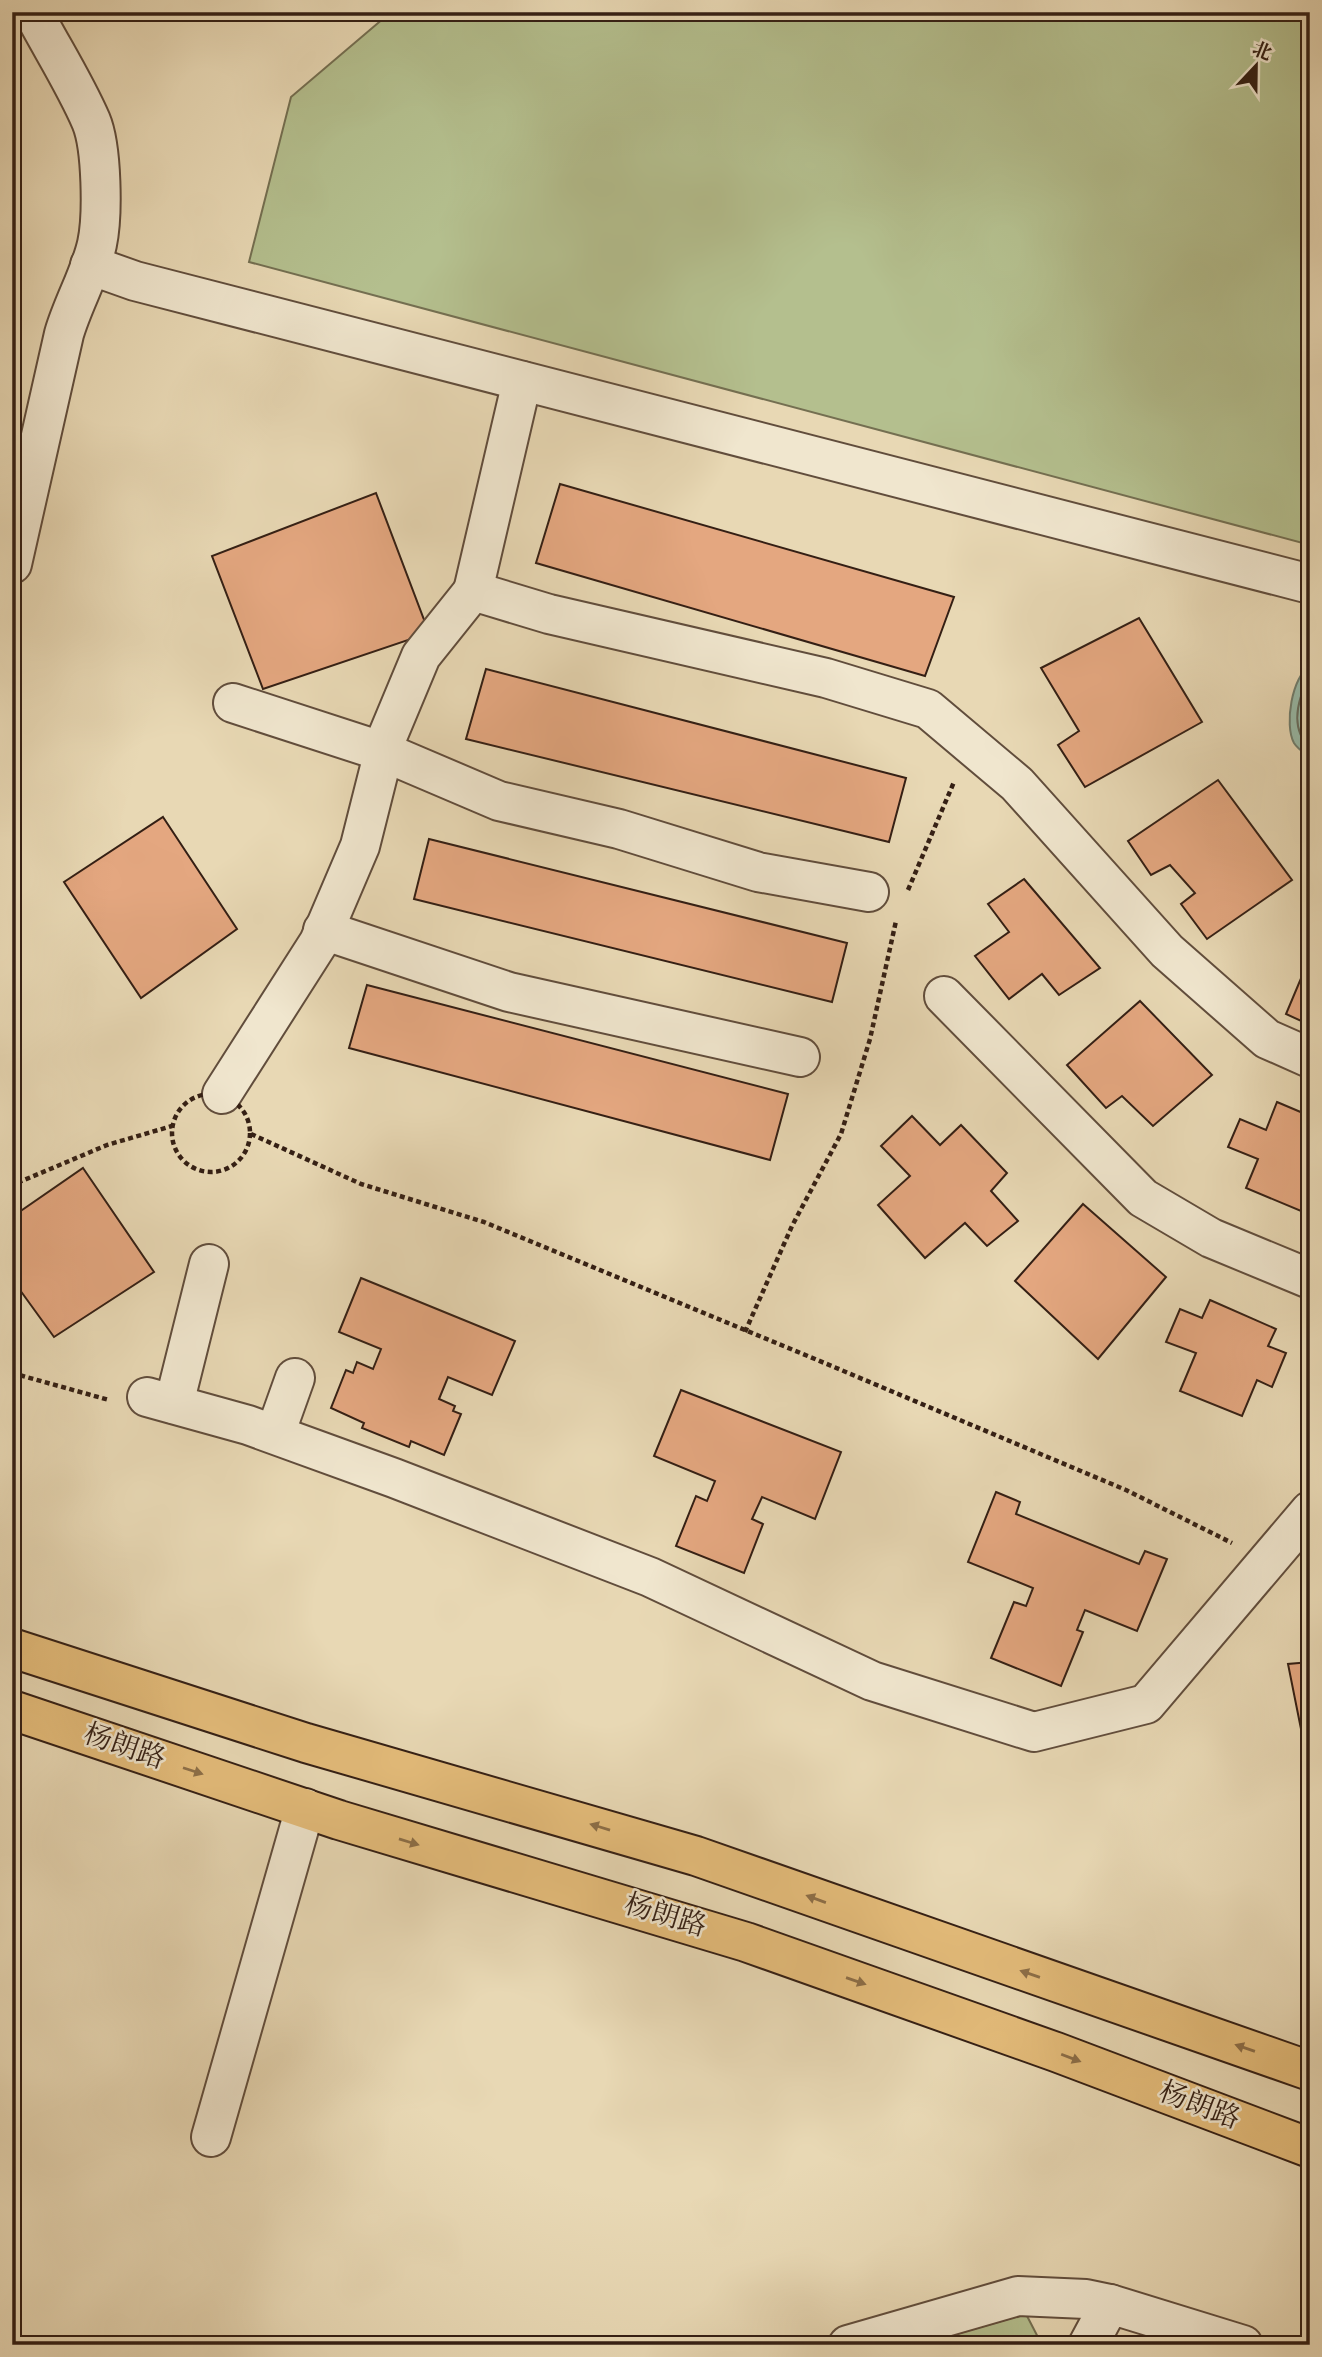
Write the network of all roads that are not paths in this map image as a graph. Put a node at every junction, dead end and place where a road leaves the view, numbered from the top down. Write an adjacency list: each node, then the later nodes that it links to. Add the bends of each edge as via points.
1 (33, 12): 2 (street, via 92,124 102,199)
2 (90, 265): 3 (street, via 135,281); 4 (street, via 71,307)
3 (522, 381): 5 (street); 6 (street)
4 (12, 564)
5 (1310, 584)
6 (473, 591): 8 (street, via 421,656); 13 (street, via 550,614 839,682 928,709 1017,784 1167,951 1267,1039)
7 (233, 703): 8 (street)
8 (384, 752): 9 (street, via 499,801 619,829 758,872); 10 (street, via 360,846)
9 (890, 902)
10 (323, 930): 12 (street, via 509,992); 14 (street)
11 (944, 996): 16 (street, via 1143,1198 1210,1238)
12 (800, 1057)
13 (1310, 1058)
14 (222, 1094)
15 (209, 1264): 18 (street, via 161,1400)
16 (1310, 1279)
17 (295, 1378): 18 (street)
18 (275, 1434): 19 (street, via 650,1577 872,1681 1034,1732 1146,1704)
19 (1310, 1511)
20 (12, 1648): 23 (main road, one-way to 20, via 696,1856 306,1743)
21 (12, 1710): 22 (main road, 杨朗路, one-way to 22)
22 (305, 1808): 24 (street); 25 (main road, 杨朗路, one-way to 25, via 746,1942)
23 (1310, 2071)
24 (211, 2137)
25 (1310, 2148)
26 (1110, 2304): 27 (street, via 1018,2295); 28 (street); 29 (street)
27 (848, 2345)
28 (1088, 2345)
29 (1243, 2345)

